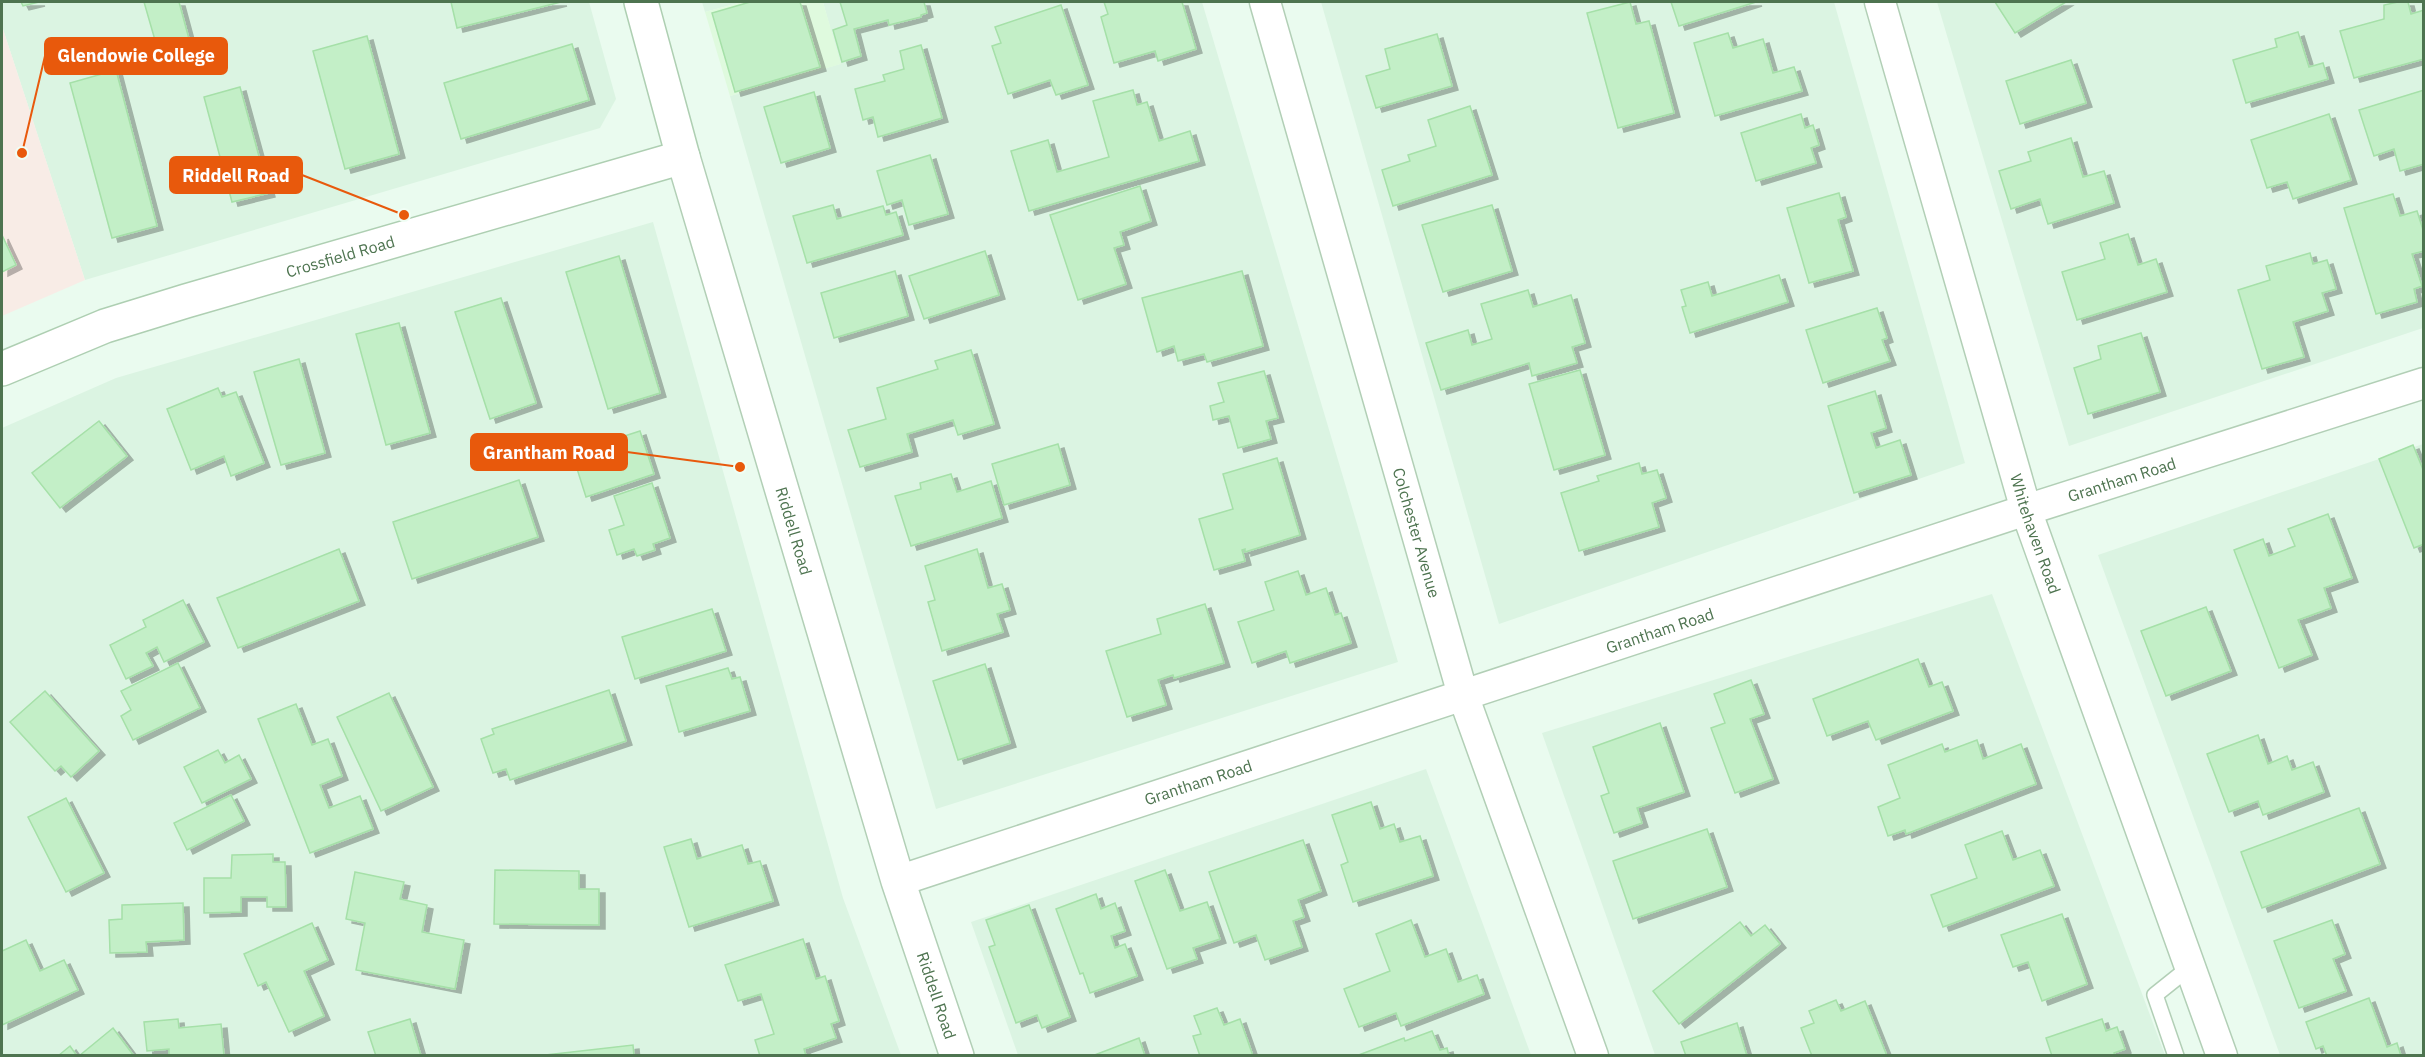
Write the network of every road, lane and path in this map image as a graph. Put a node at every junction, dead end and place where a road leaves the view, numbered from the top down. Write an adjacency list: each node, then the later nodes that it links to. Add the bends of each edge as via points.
1 (641, 2): 4 (street, Riddell Road)
2 (1264, 2): 8 (street, Colchester Avenue)
3 (1880, 2): 7 (street, Whitehaven Road)
4 (683, 157): 5 (street, Crossfield Road, via 165,307 105,326); 9 (street, Riddell Road)
5 (2, 369)
6 (2424, 383): 7 (street, Grantham Road)
7 (2026, 510): 8 (street, Grantham Road); 10 (street, Whitehaven Road)
8 (1463, 695): 9 (street, Grantham Road); 12 (street, Colchester Avenue)
9 (898, 881): 11 (street, Riddell Road)
10 (2190, 967): 13 (lane, via 2155,995); 14 (street, Whitehaven Road)
11 (957, 1056)
12 (1593, 1056)
13 (2176, 1056)
14 (2222, 1056)

